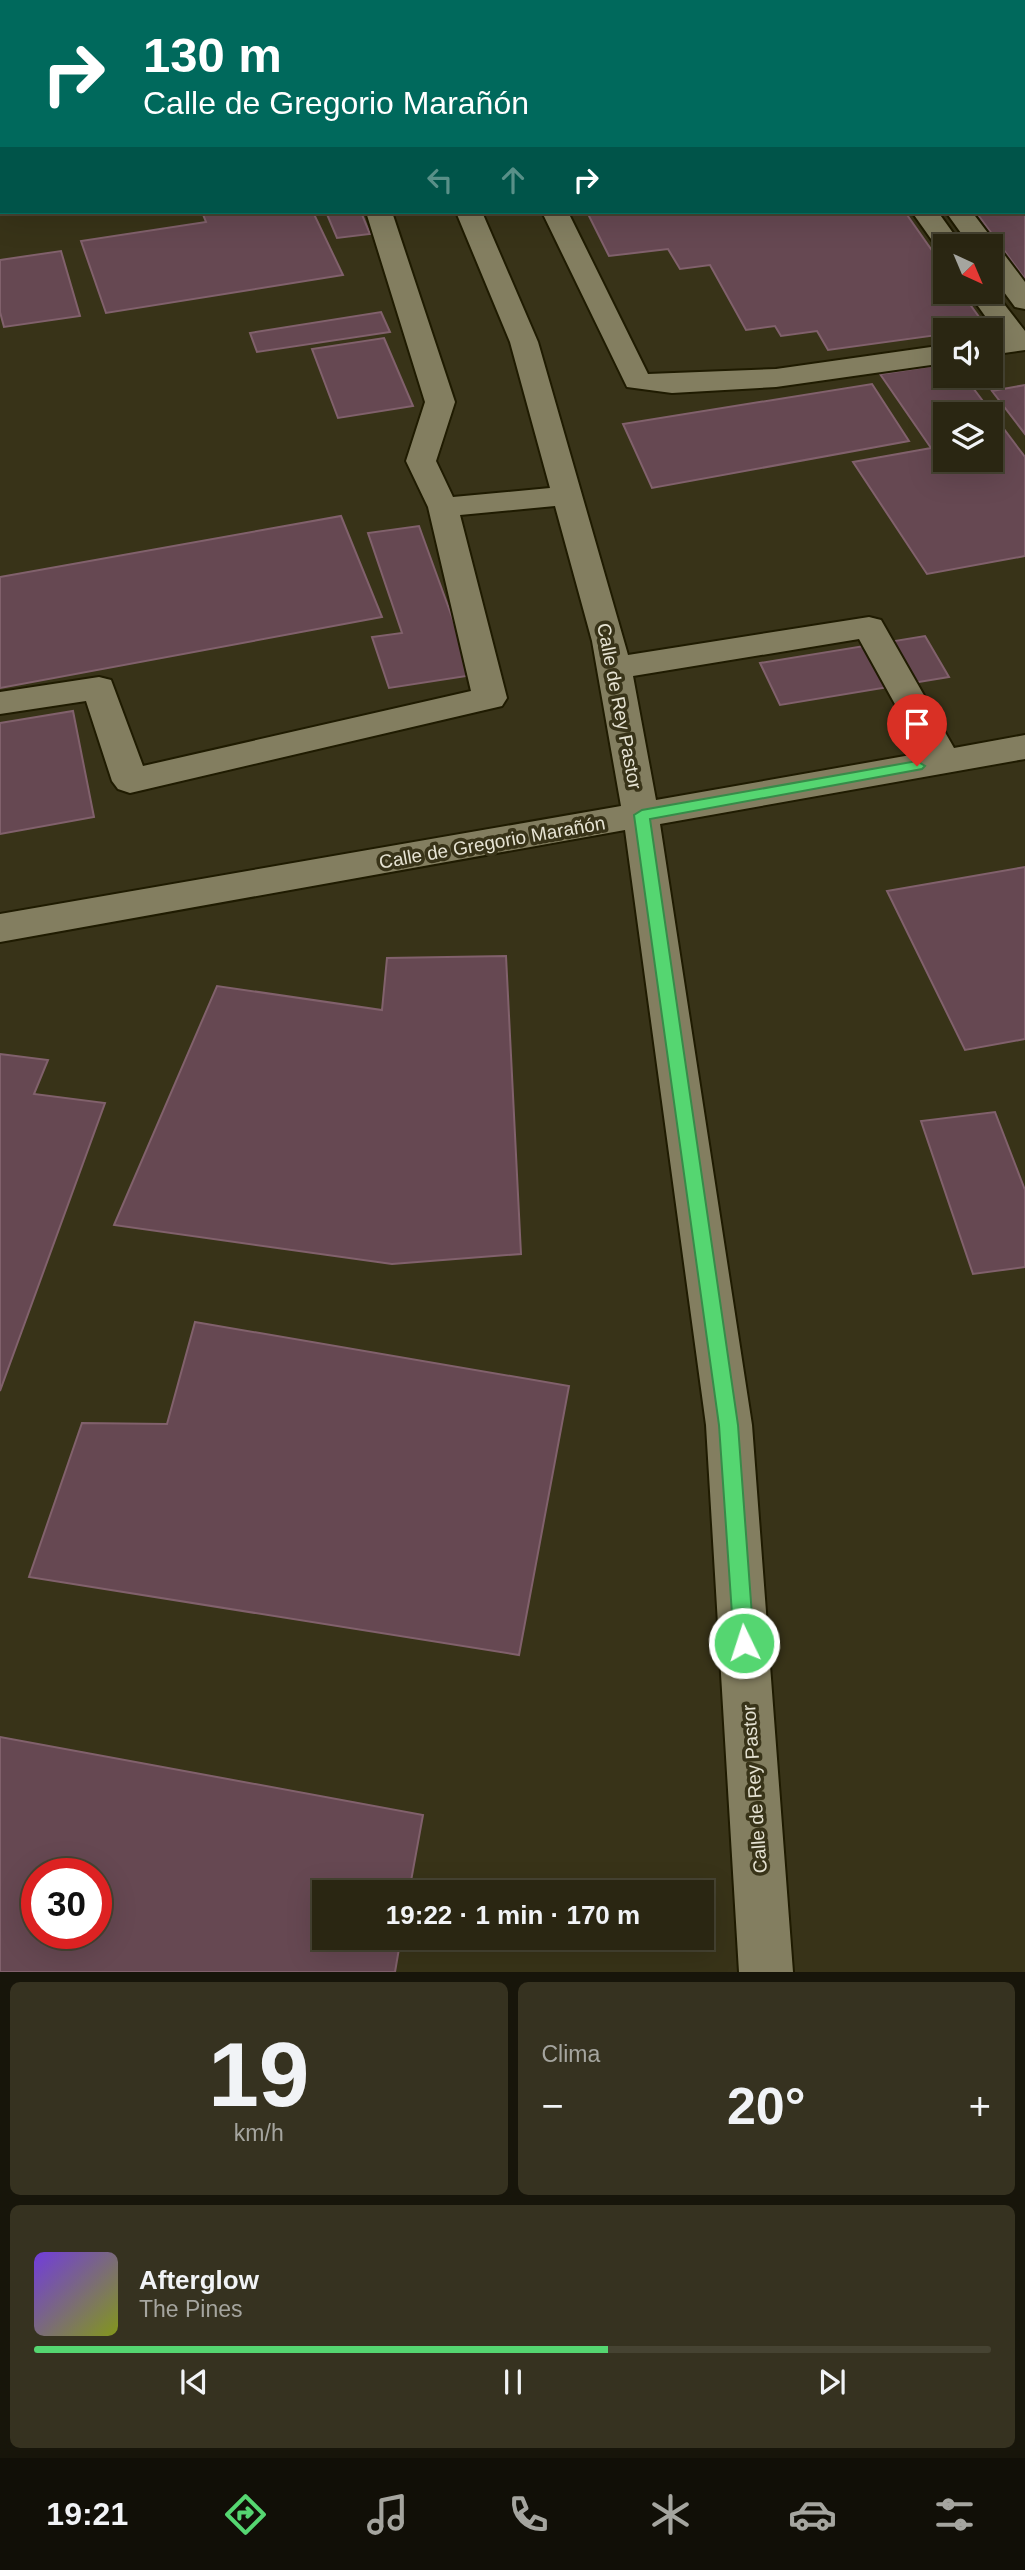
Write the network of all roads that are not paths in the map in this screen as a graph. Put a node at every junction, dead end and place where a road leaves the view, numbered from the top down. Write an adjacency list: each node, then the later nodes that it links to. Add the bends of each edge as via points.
1 (380, 214): 14 (street, via 440,402 421,461)
2 (469, 214): 13 (street, Calle de Rey Pastor, via 524,342)
3 (556, 214): 12 (street, via 637,381 663,387 749,376 776,379)
4 (926, 214): 6 (street)
5 (960, 214): 7 (street)
6 (941, 234)
7 (975, 234)
8 (1003, 271): 9 (street)
9 (1025, 300)
10 (1003, 321): 11 (street, via 1019,343)
11 (1003, 345)
12 (933, 356)
13 (569, 495): 14 (street); 15 (street, Calle de Rey Pastor)
14 (443, 507): 16 (street, via 490,698 130,781 99,688)
15 (614, 668): 18 (street, via 869,627); 19 (street, Calle de Rey Pastor)
16 (0, 703)
17 (1025, 747): 18 (street, Calle de Gregorio Marañón)
18 (944, 761): 19 (street, Calle de Gregorio Marañón)
19 (642, 815): 20 (street, Calle de Gregorio Marañón); 21 (street, Calle de Rey Pastor, via 729,1425)
20 (0, 928)
21 (766, 1972)

